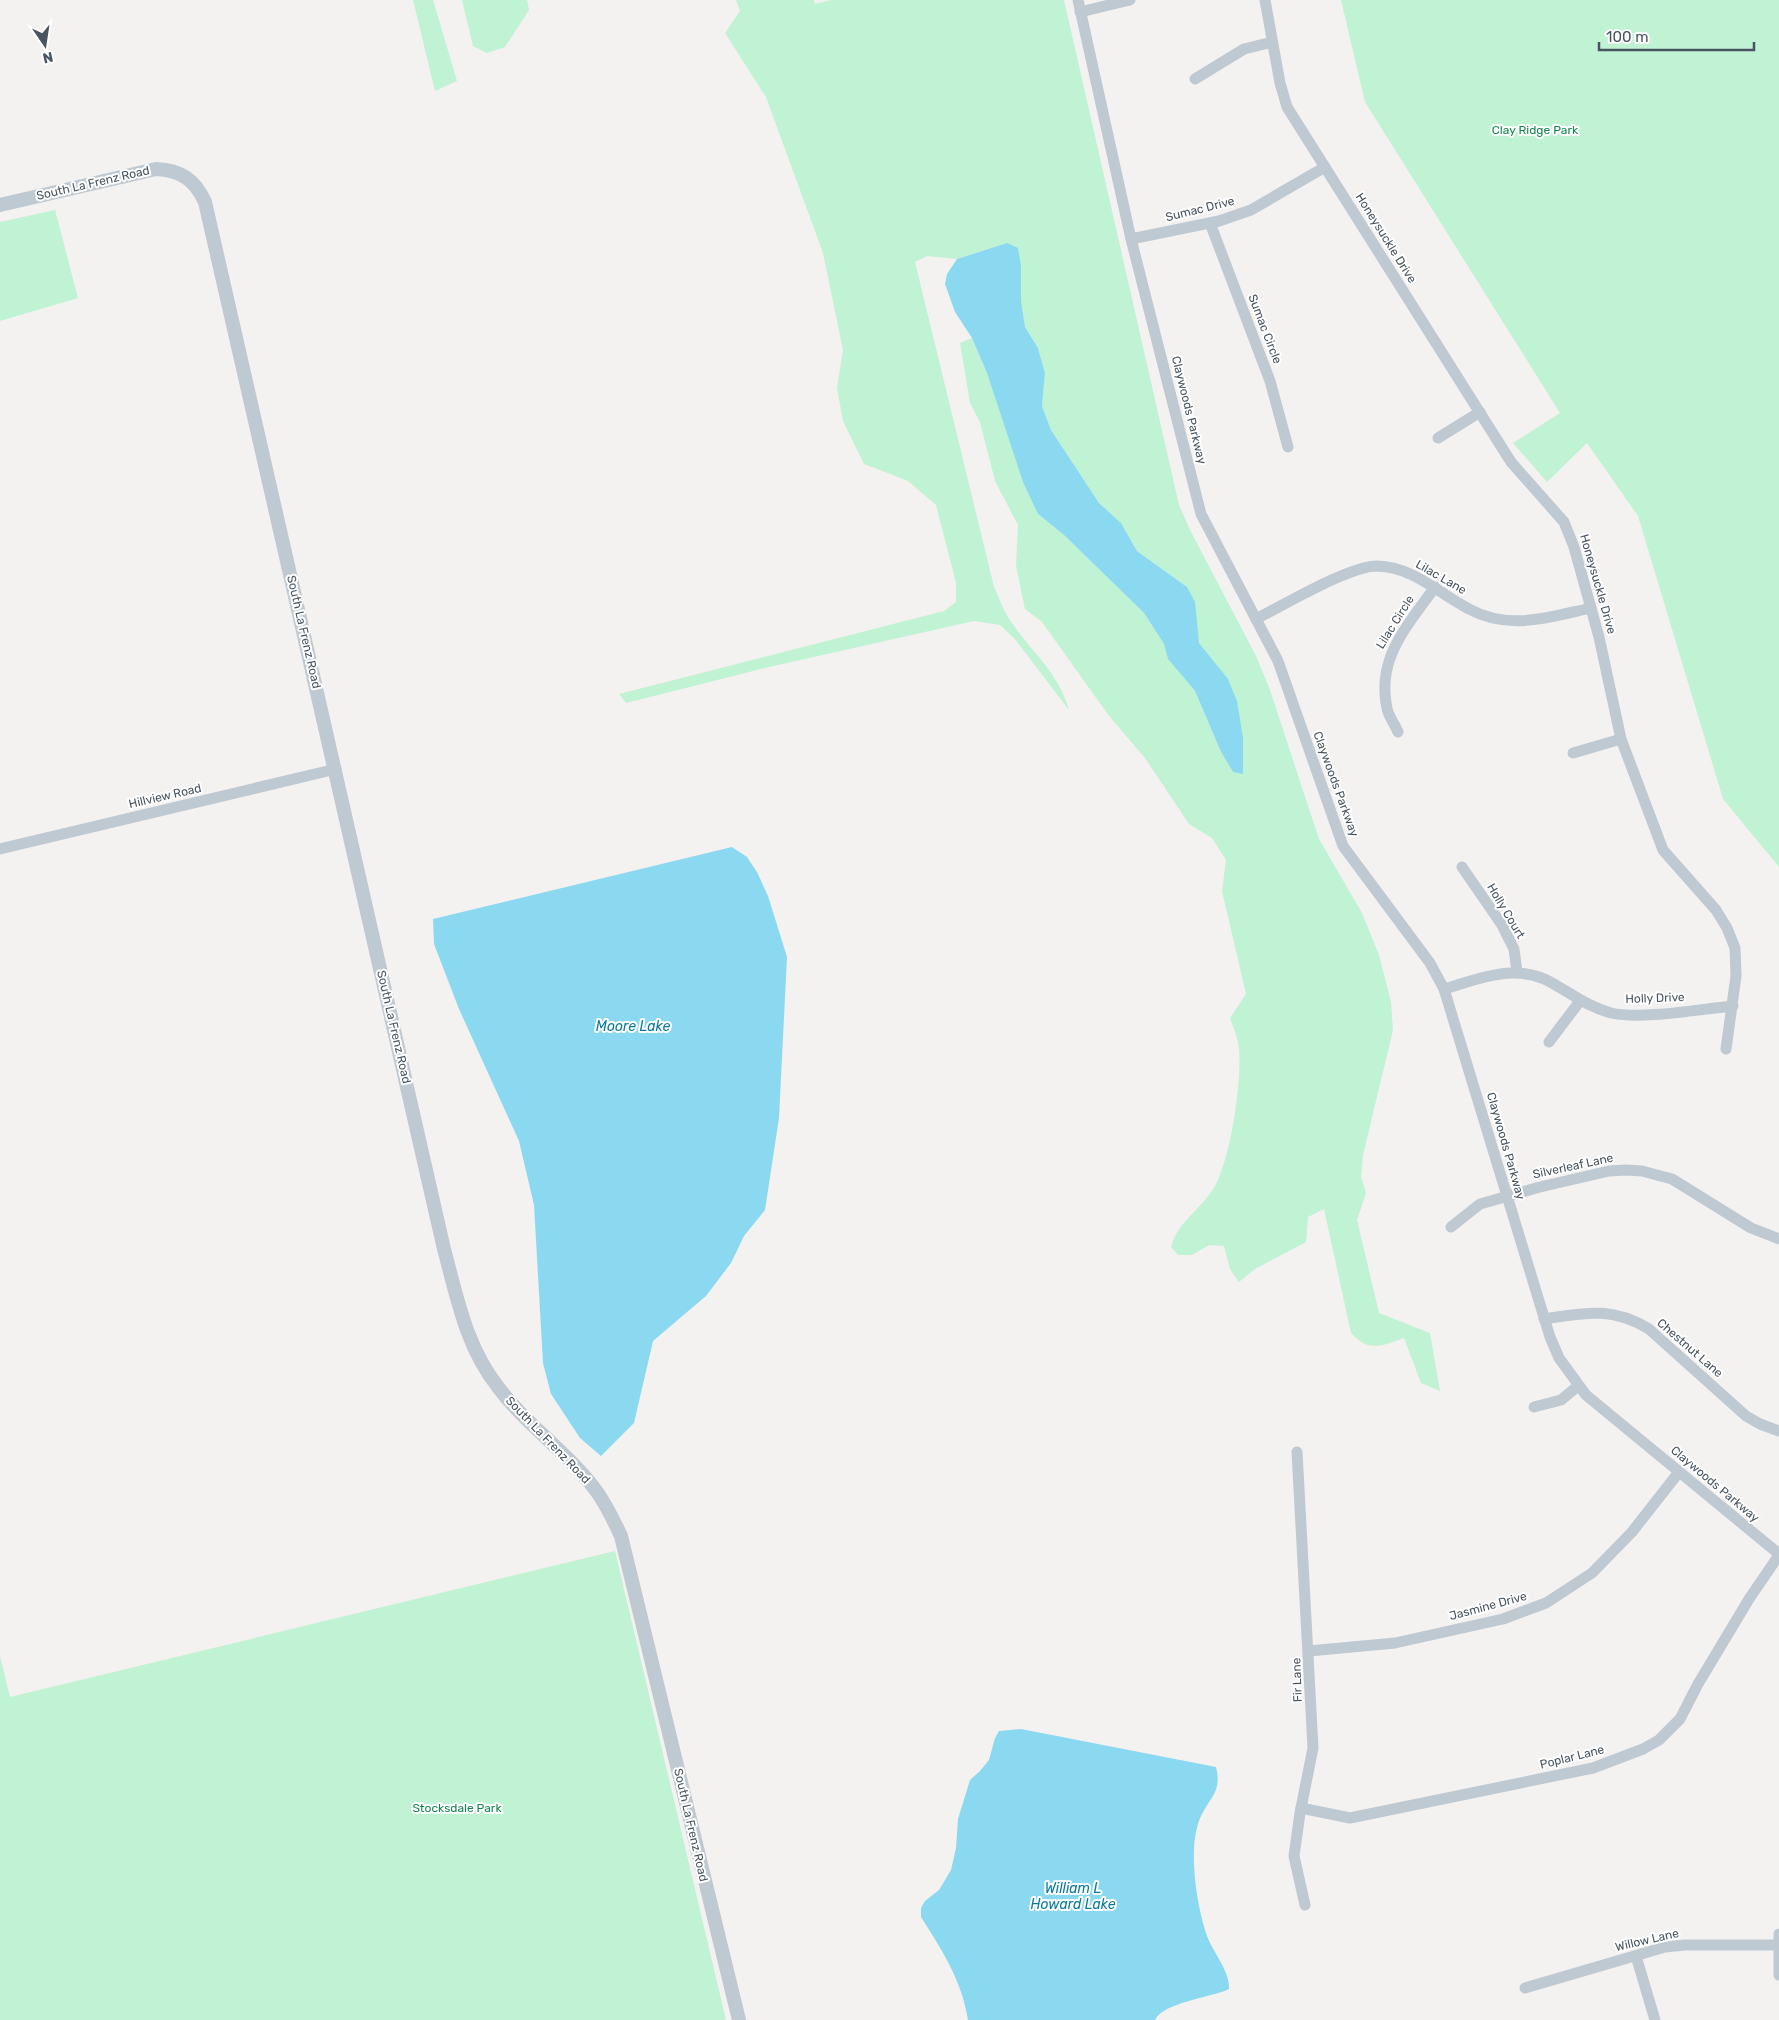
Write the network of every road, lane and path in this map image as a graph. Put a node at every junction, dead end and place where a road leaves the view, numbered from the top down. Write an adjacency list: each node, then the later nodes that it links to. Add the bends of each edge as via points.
1 (1078, 0): 4 (street, Claywoods Parkway)
2 (1130, 0): 4 (street)
3 (1265, 0): 5 (street, Honeysuckle Drive)
4 (1080, 12): 10 (street, Claywoods Parkway)
5 (1272, 42): 6 (street, via 1244,49); 7 (street, Honeysuckle Drive, via 1287,106)
6 (1195, 79)
7 (1325, 167): 9 (street, Sumac Drive, via 1251,210); 11 (street, Honeysuckle Drive)
8 (0, 204): 20 (street, South La Frenz Road, via 156,169 182,174 200,191 210,218)
9 (1210, 223): 10 (street, Sumac Drive); 13 (street, Sumac Circle, via 1270,381)
10 (1131, 239): 16 (street, Claywoods Parkway, via 1201,514)
11 (1480, 412): 12 (street); 15 (street, Honeysuckle Drive, via 1511,462 1564,522)
12 (1438, 438)
13 (1288, 447)
14 (1435, 587): 15 (street, Lilac Lane, via 1469,610 1495,618 1530,622); 16 (street, Lilac Lane, via 1399,570 1376,566 1354,570); 17 (street, Lilac Circle, via 1389,656 1384,673 1387,709)
15 (1591, 608): 18 (street, Honeysuckle Drive)
16 (1256, 619): 24 (street, Claywoods Parkway, via 1278,661 1343,846 1430,963)
17 (1398, 732)
18 (1622, 739): 19 (street); 26 (street, Honeysuckle Drive, via 1663,850 1716,910 1727,928 1735,948)
19 (1573, 753)
20 (336, 769): 21 (street, Hillview Road); 46 (street, South La Frenz Road, via 442,1240 465,1325 472,1346 497,1386 597,1491 621,1536)
21 (0, 849)
22 (1462, 867): 23 (street, Holly Court, via 1502,925 1514,949)
23 (1517, 972): 24 (street, Holly Drive, via 1505,972); 25 (street, Holly Drive, via 1531,973)
24 (1444, 989): 29 (street, Claywoods Parkway)
25 (1580, 1001): 26 (street, Holly Drive, via 1612,1013 1652,1014); 27 (street)
26 (1732, 1006): 28 (street, Honeysuckle Drive)
27 (1549, 1042)
28 (1726, 1049)
29 (1506, 1197): 30 (street, Silverleaf Lane, via 1480,1204); 31 (street, Silverleaf Lane, via 1610,1171 1642,1171 1685,1185 1751,1228); 32 (street, Claywoods Parkway)
30 (1451, 1226)
31 (1779, 1238)
32 (1544, 1319): 33 (street, Claywoods Parkway, via 1559,1358); 35 (street, Chestnut Lane, via 1594,1312 1636,1321 1746,1416)
33 (1578, 1386): 34 (street, via 1561,1400); 37 (street, Claywoods Parkway)
34 (1534, 1407)
35 (1779, 1430)
36 (1297, 1452): 39 (street, Fir Lane)
37 (1679, 1472): 38 (street, Claywoods Parkway); 39 (street, Jasmine Drive, via 1632,1532 1592,1573 1546,1603 1503,1619 1395,1643)
38 (1779, 1555): 40 (street, Poplar Lane, via 1703,1675 1680,1719 1659,1740 1643,1749 1593,1768 1350,1818)
39 (1310, 1651): 40 (street, Fir Lane, via 1313,1748)
40 (1301, 1808): 41 (street, Fir Lane, via 1294,1856)
41 (1305, 1905)
42 (1779, 1941): 43 (street, Willow Lane, via 1684,1945); 44 (street)
43 (1636, 1956): 45 (street, Willow Lane); 47 (street)
44 (1779, 1975)
45 (1525, 1988)
46 (739, 2020)
47 (1655, 2020)

